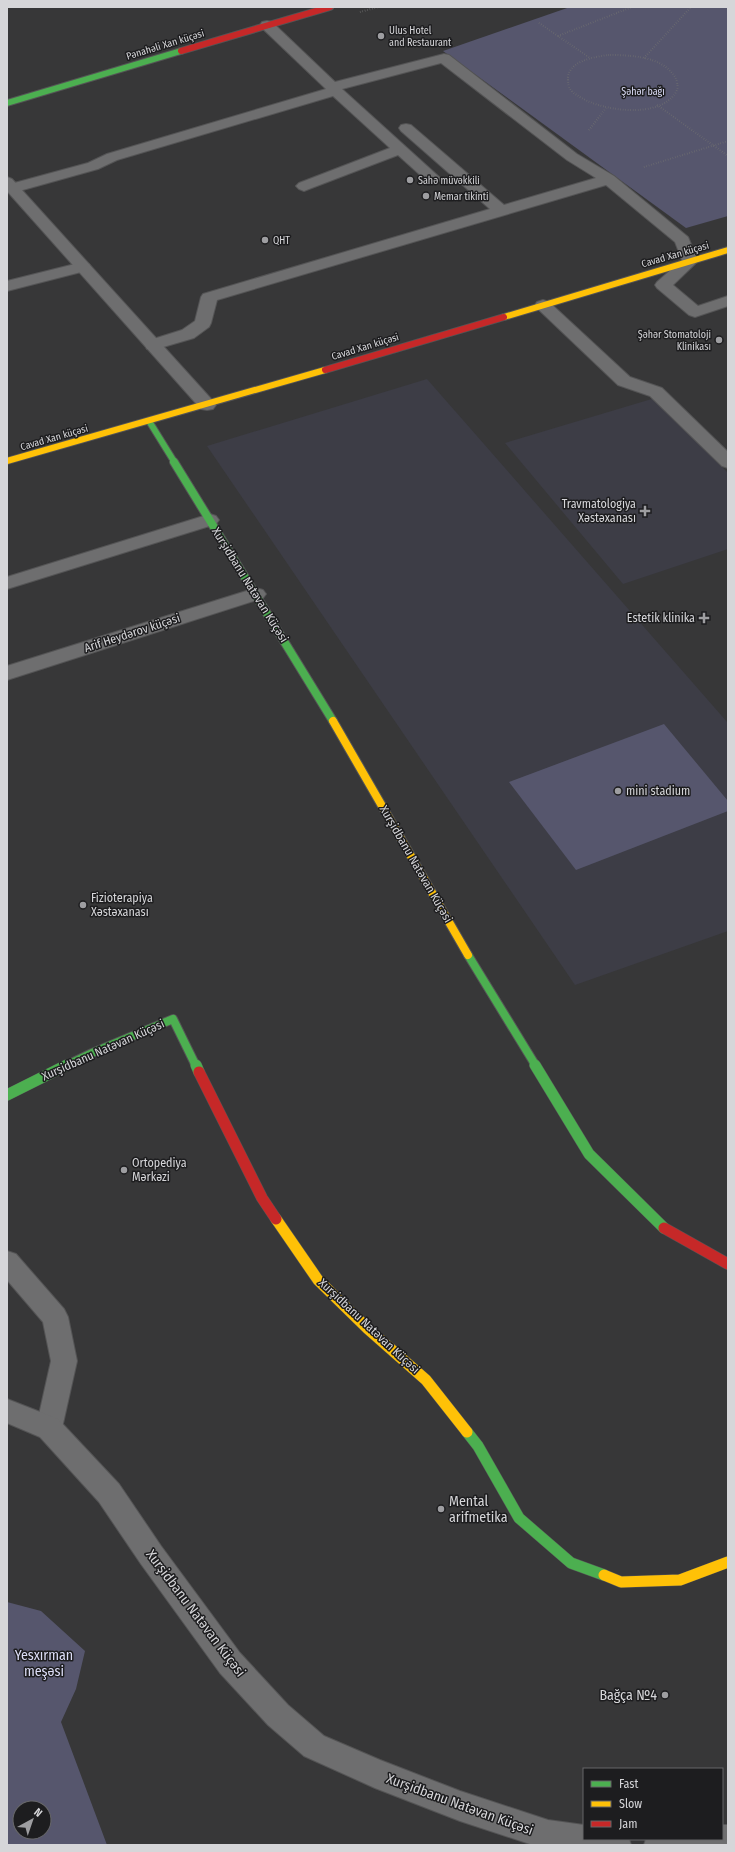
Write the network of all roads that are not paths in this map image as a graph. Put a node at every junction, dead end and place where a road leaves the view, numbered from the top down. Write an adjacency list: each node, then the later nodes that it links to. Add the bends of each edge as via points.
1 (330, 7): 2 (street, Pənahəli Xan küçəsi)
2 (268, 25): 3 (street); 4 (street, Pənahəli Xan küçəsi)
3 (334, 89): 6 (street); 8 (street, via 444,58 572,157); 9 (street, via 112,156 93,166)
4 (7, 103)
5 (406, 128): 11 (street)
6 (400, 149): 7 (street); 10 (street)
7 (433, 178)
8 (609, 178): 11 (street); 13 (street, via 682,240)
9 (10, 185): 14 (street)
10 (304, 186)
11 (502, 211): 18 (street, via 209,297 203,323 188,334)
12 (728, 250): 13 (street, Cavad Xan küçəsi)
13 (690, 261): 16 (street, via 663,285 695,312); 17 (street, Cavad Xan küçəsi)
14 (83, 267): 15 (street); 18 (street)
15 (7, 286)
16 (728, 301)
17 (543, 305): 19 (street, Cavad Xan küçəsi); 22 (street, via 624,381 656,392)
18 (153, 345): 19 (street)
19 (207, 405): 20 (street, Cavad Xan küçəsi)
20 (149, 421): 21 (street, Cavad Xan küçəsi); 23 (street, Xurşidbanu Natəvan Küçəsi)
21 (7, 461)
22 (728, 462)
23 (210, 520): 24 (street); 25 (street, Xurşidbanu Natəvan Küçəsi)
24 (7, 583)
25 (256, 594): 26 (street, Arif Heydərov küçəsi); 29 (street, Xurşidbanu Natəvan Küçəsi, via 319,697 475,966 590,1154 665,1230)
26 (7, 673)
27 (7, 1095): 32 (street, Xurşidbanu Natəvan Küçəsi, via 92,1052 173,1019 262,1198 318,1280 426,1380 478,1446 519,1518 571,1563 621,1582 680,1580)
28 (7, 1262): 31 (street, via 55,1317 64,1361)
29 (728, 1264)
30 (7, 1411): 31 (street, Xurşidbanu Natəvan Küçəsi)
31 (49, 1428): 34 (street, Xurşidbanu Natəvan Küçəsi, via 109,1493 230,1663 278,1715 314,1746 467,1809 548,1835)
32 (728, 1562)
33 (728, 1840): 35 (street)
34 (616, 1845)
35 (659, 1845)

